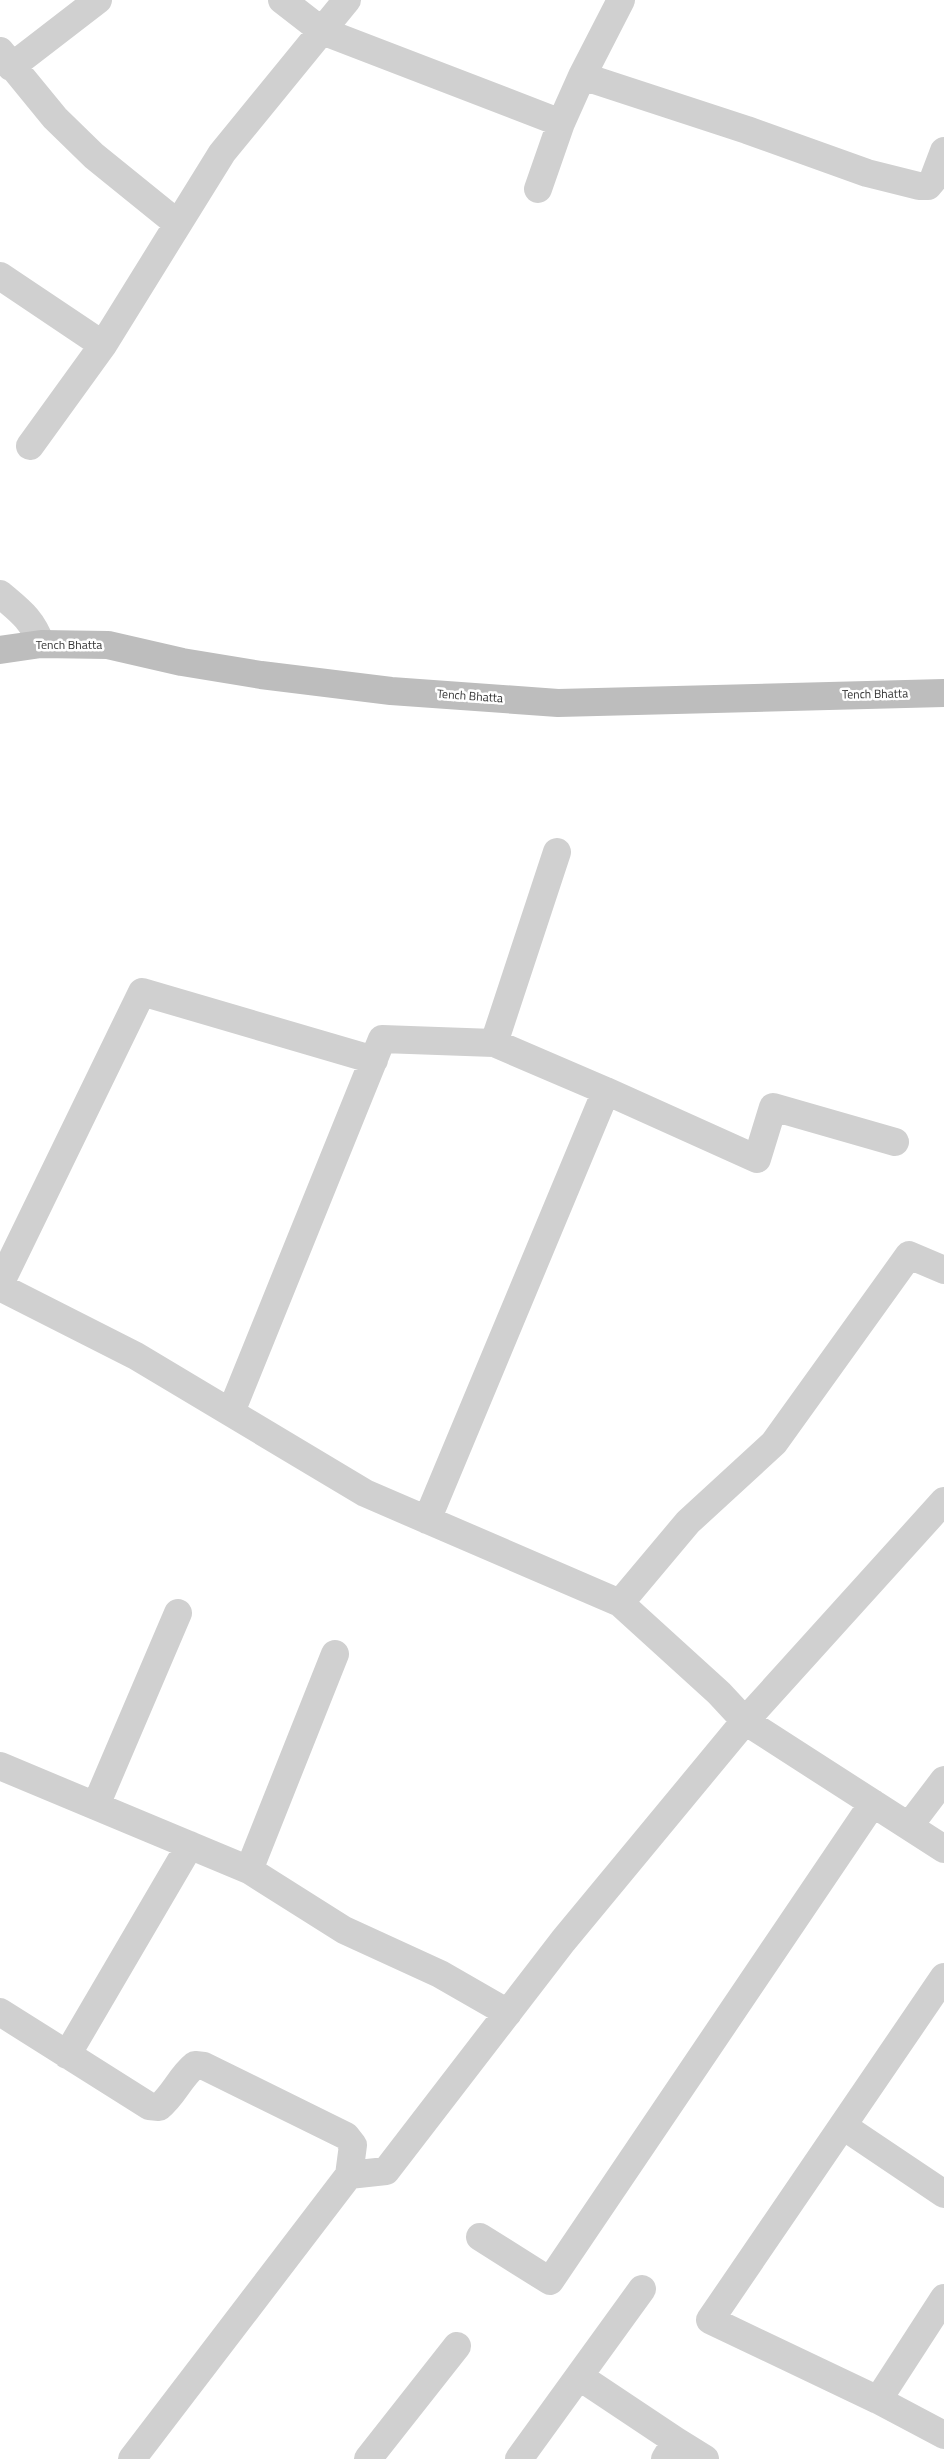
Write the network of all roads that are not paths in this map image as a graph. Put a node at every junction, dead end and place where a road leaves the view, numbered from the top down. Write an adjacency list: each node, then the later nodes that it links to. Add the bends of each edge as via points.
1 (98, 0): 6 (street)
2 (282, 0): 5 (street)
3 (347, 0): 5 (street)
4 (618, 2): 7 (street)
5 (322, 30): 8 (street); 11 (street, via 222,153)
6 (6, 59): 11 (street, via 55,118 94,156)
7 (582, 76): 8 (street); 9 (street, via 867,173 919,186 928,186 933,180)
8 (561, 124): 10 (street)
9 (944, 151)
10 (538, 189)
11 (178, 224): 13 (street)
12 (0, 276): 13 (street)
13 (103, 345): 14 (street)
14 (30, 446)
15 (0, 594): 16 (street, via 25,615 34,626)
16 (41, 644): 17 (main road, Tench Bhatta); 18 (main road, Tench Bhatta, via 108,645 182,662 391,691 558,703)
17 (0, 650)
18 (944, 693)
19 (557, 852): 20 (street)
20 (494, 1043): 21 (street, via 382,1039); 22 (street)
21 (374, 1060): 25 (street, via 142,992); 26 (street)
22 (606, 1091): 23 (street, via 757,1159 773,1107); 28 (street)
23 (895, 1142)
24 (944, 1270): 29 (street, via 908,1255 774,1443 688,1522)
25 (0, 1285): 26 (street, via 136,1356)
26 (231, 1412): 28 (street, via 365,1493)
27 (944, 1501): 32 (street)
28 (428, 1520): 29 (street)
29 (620, 1603): 32 (street)
30 (178, 1613): 36 (street)
31 (334, 1654): 40 (street)
32 (745, 1721): 35 (street); 43 (street)
33 (0, 1766): 36 (street)
34 (944, 1780): 37 (street)
35 (873, 1803): 37 (street); 48 (street, via 550,2281)
36 (96, 1805): 38 (street)
37 (909, 1826): 39 (street)
38 (190, 1845): 40 (street); 44 (street)
39 (944, 1849)
40 (249, 1870): 43 (street, via 344,1930 440,1974)
41 (944, 1977): 45 (street)
42 (0, 2012): 44 (street)
43 (508, 2012): 46 (street, via 386,2171)
44 (67, 2054): 46 (street, via 150,2106 159,2107 167,2101 186,2072 195,2066 204,2066 346,2136 353,2145)
45 (843, 2126): 47 (street); 53 (street, via 710,2320)
46 (350, 2175): 56 (street)
47 (944, 2194)
48 (480, 2236)
49 (642, 2289): 52 (street)
50 (944, 2298): 53 (street)
51 (457, 2346): 57 (street)
52 (580, 2377): 55 (street); 58 (street)
53 (878, 2400): 54 (street)
54 (944, 2435)
55 (671, 2450): 59 (street)
56 (132, 2459)
57 (368, 2459)
58 (520, 2459)
59 (705, 2459)

